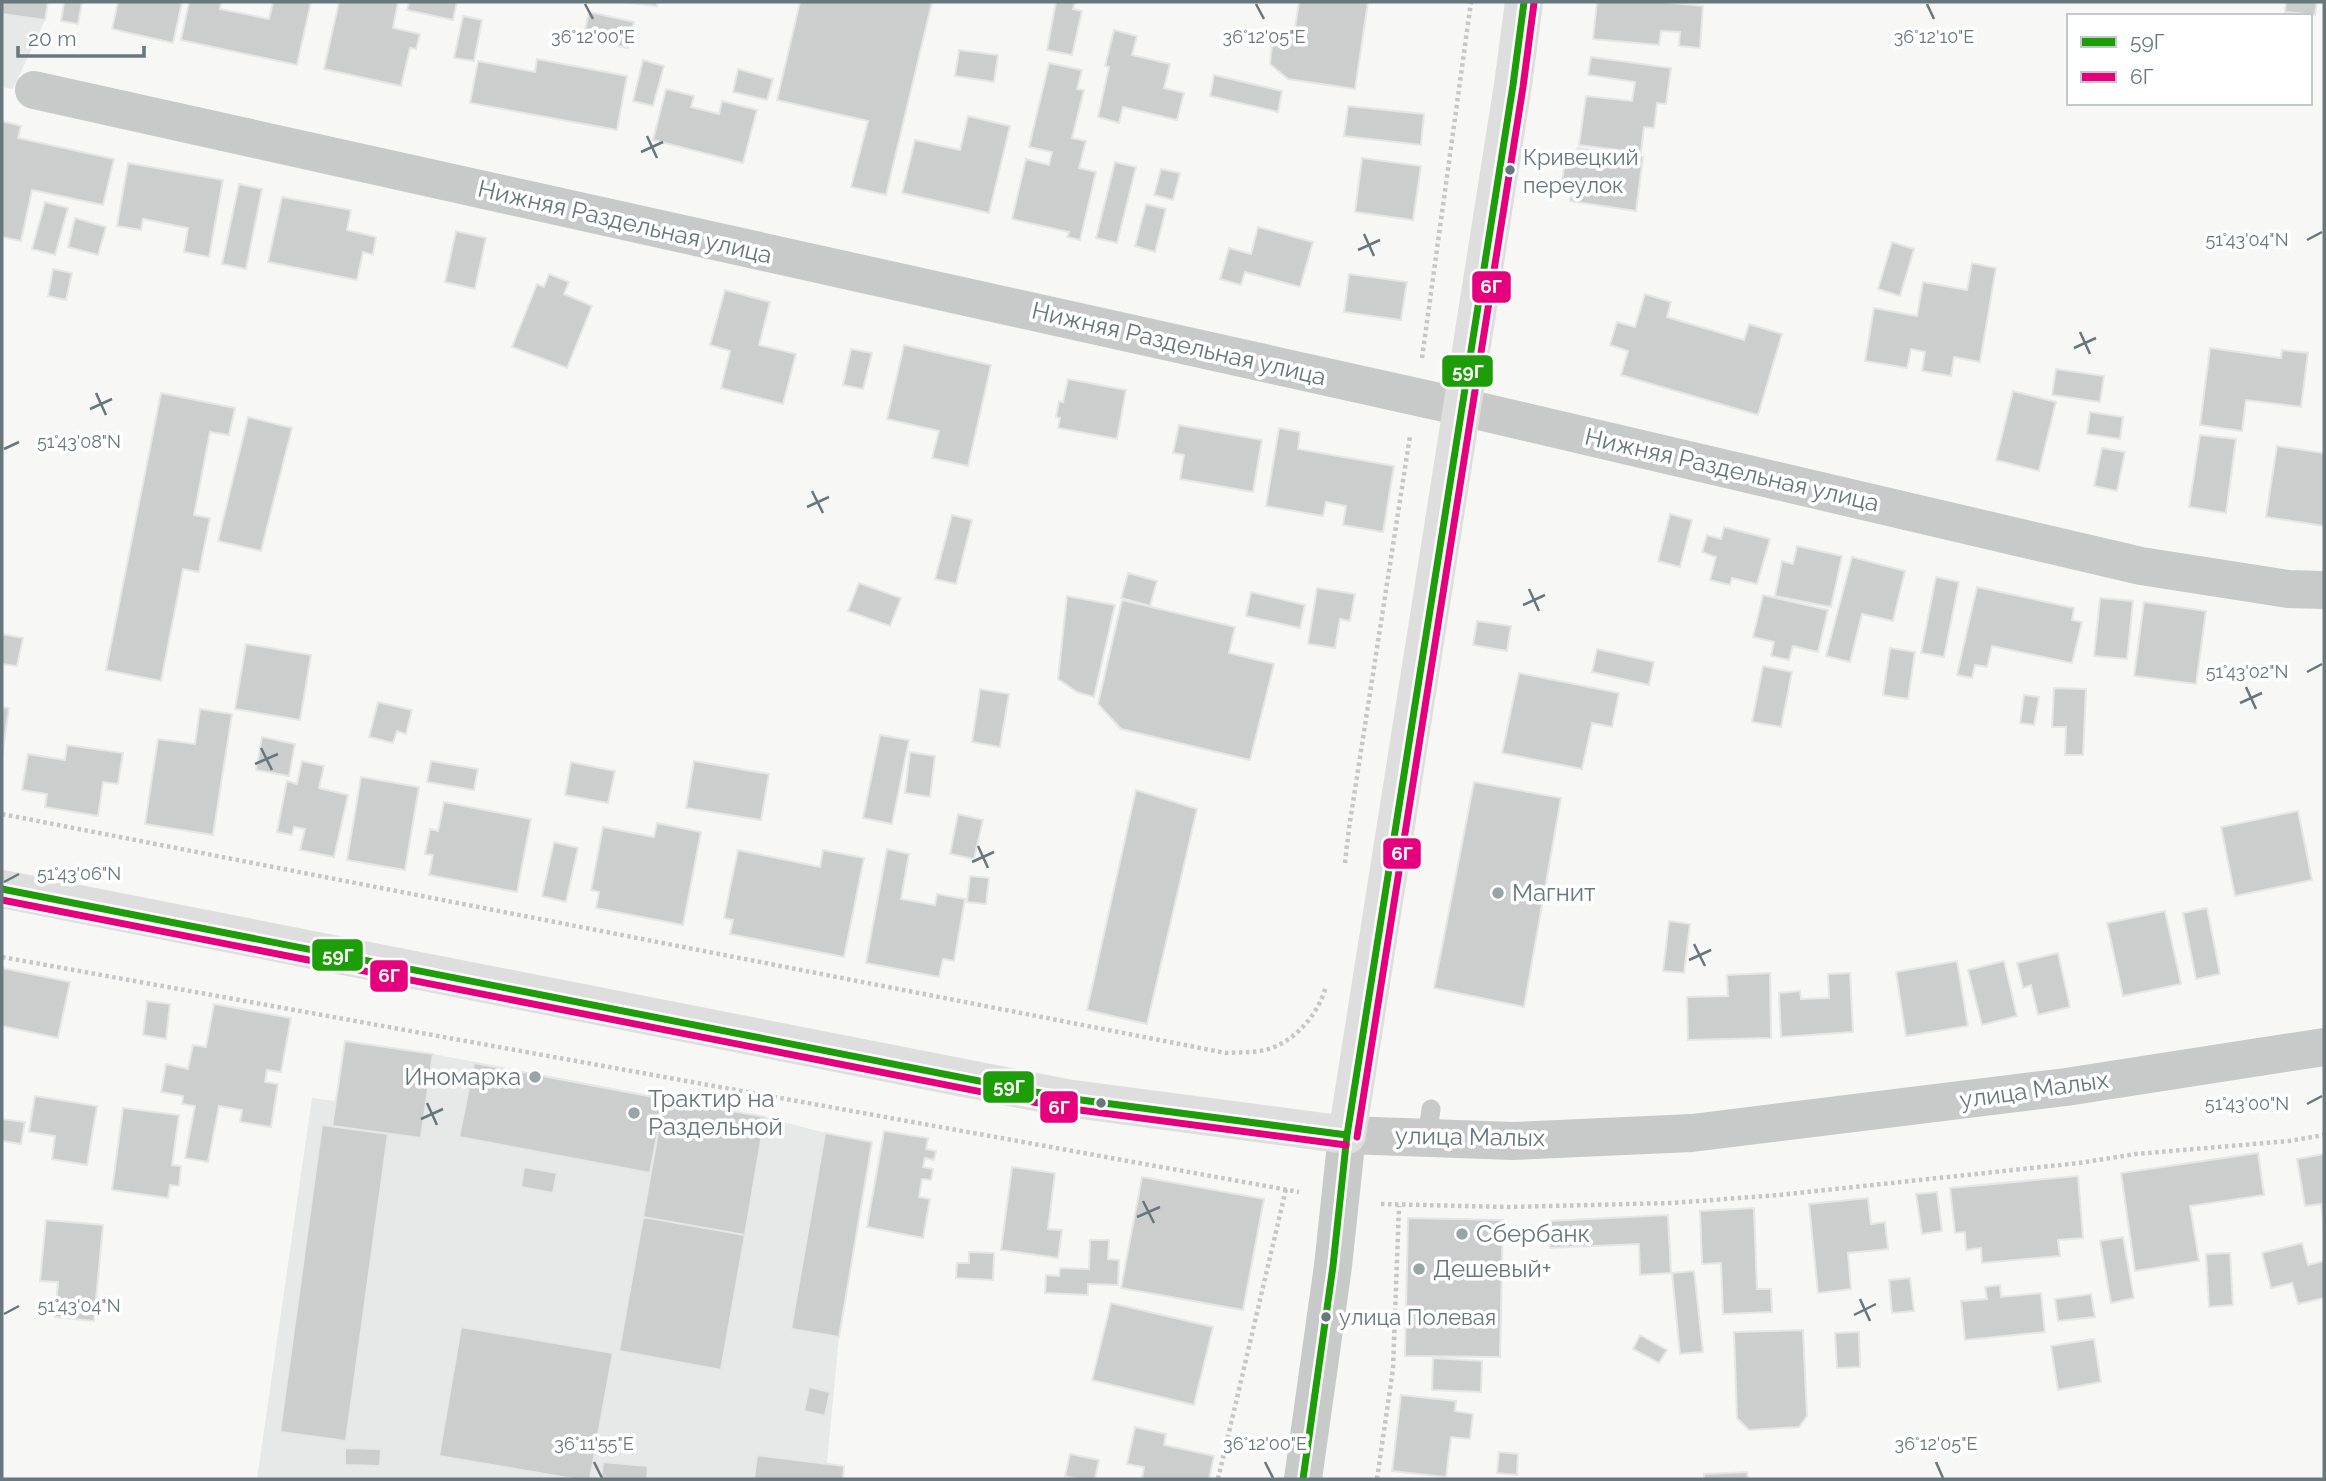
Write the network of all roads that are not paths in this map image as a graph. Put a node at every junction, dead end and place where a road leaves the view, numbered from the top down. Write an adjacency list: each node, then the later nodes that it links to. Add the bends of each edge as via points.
1 (1524, 2): 3 (main road)
2 (34, 90): 3 (street, Нижняя Раздельная улица)
3 (1462, 407): 4 (street, Нижняя Раздельная улица, via 2141,566 2288,589); 7 (main road)
4 (2324, 590)
5 (2, 889): 7 (main road, улица Малых, via 1066,1098)
6 (2324, 1047): 7 (street, улица Малых, via 2066,1087 1692,1133 1513,1141 1429,1123)
7 (1348, 1135): 8 (street)
8 (1303, 1479)

